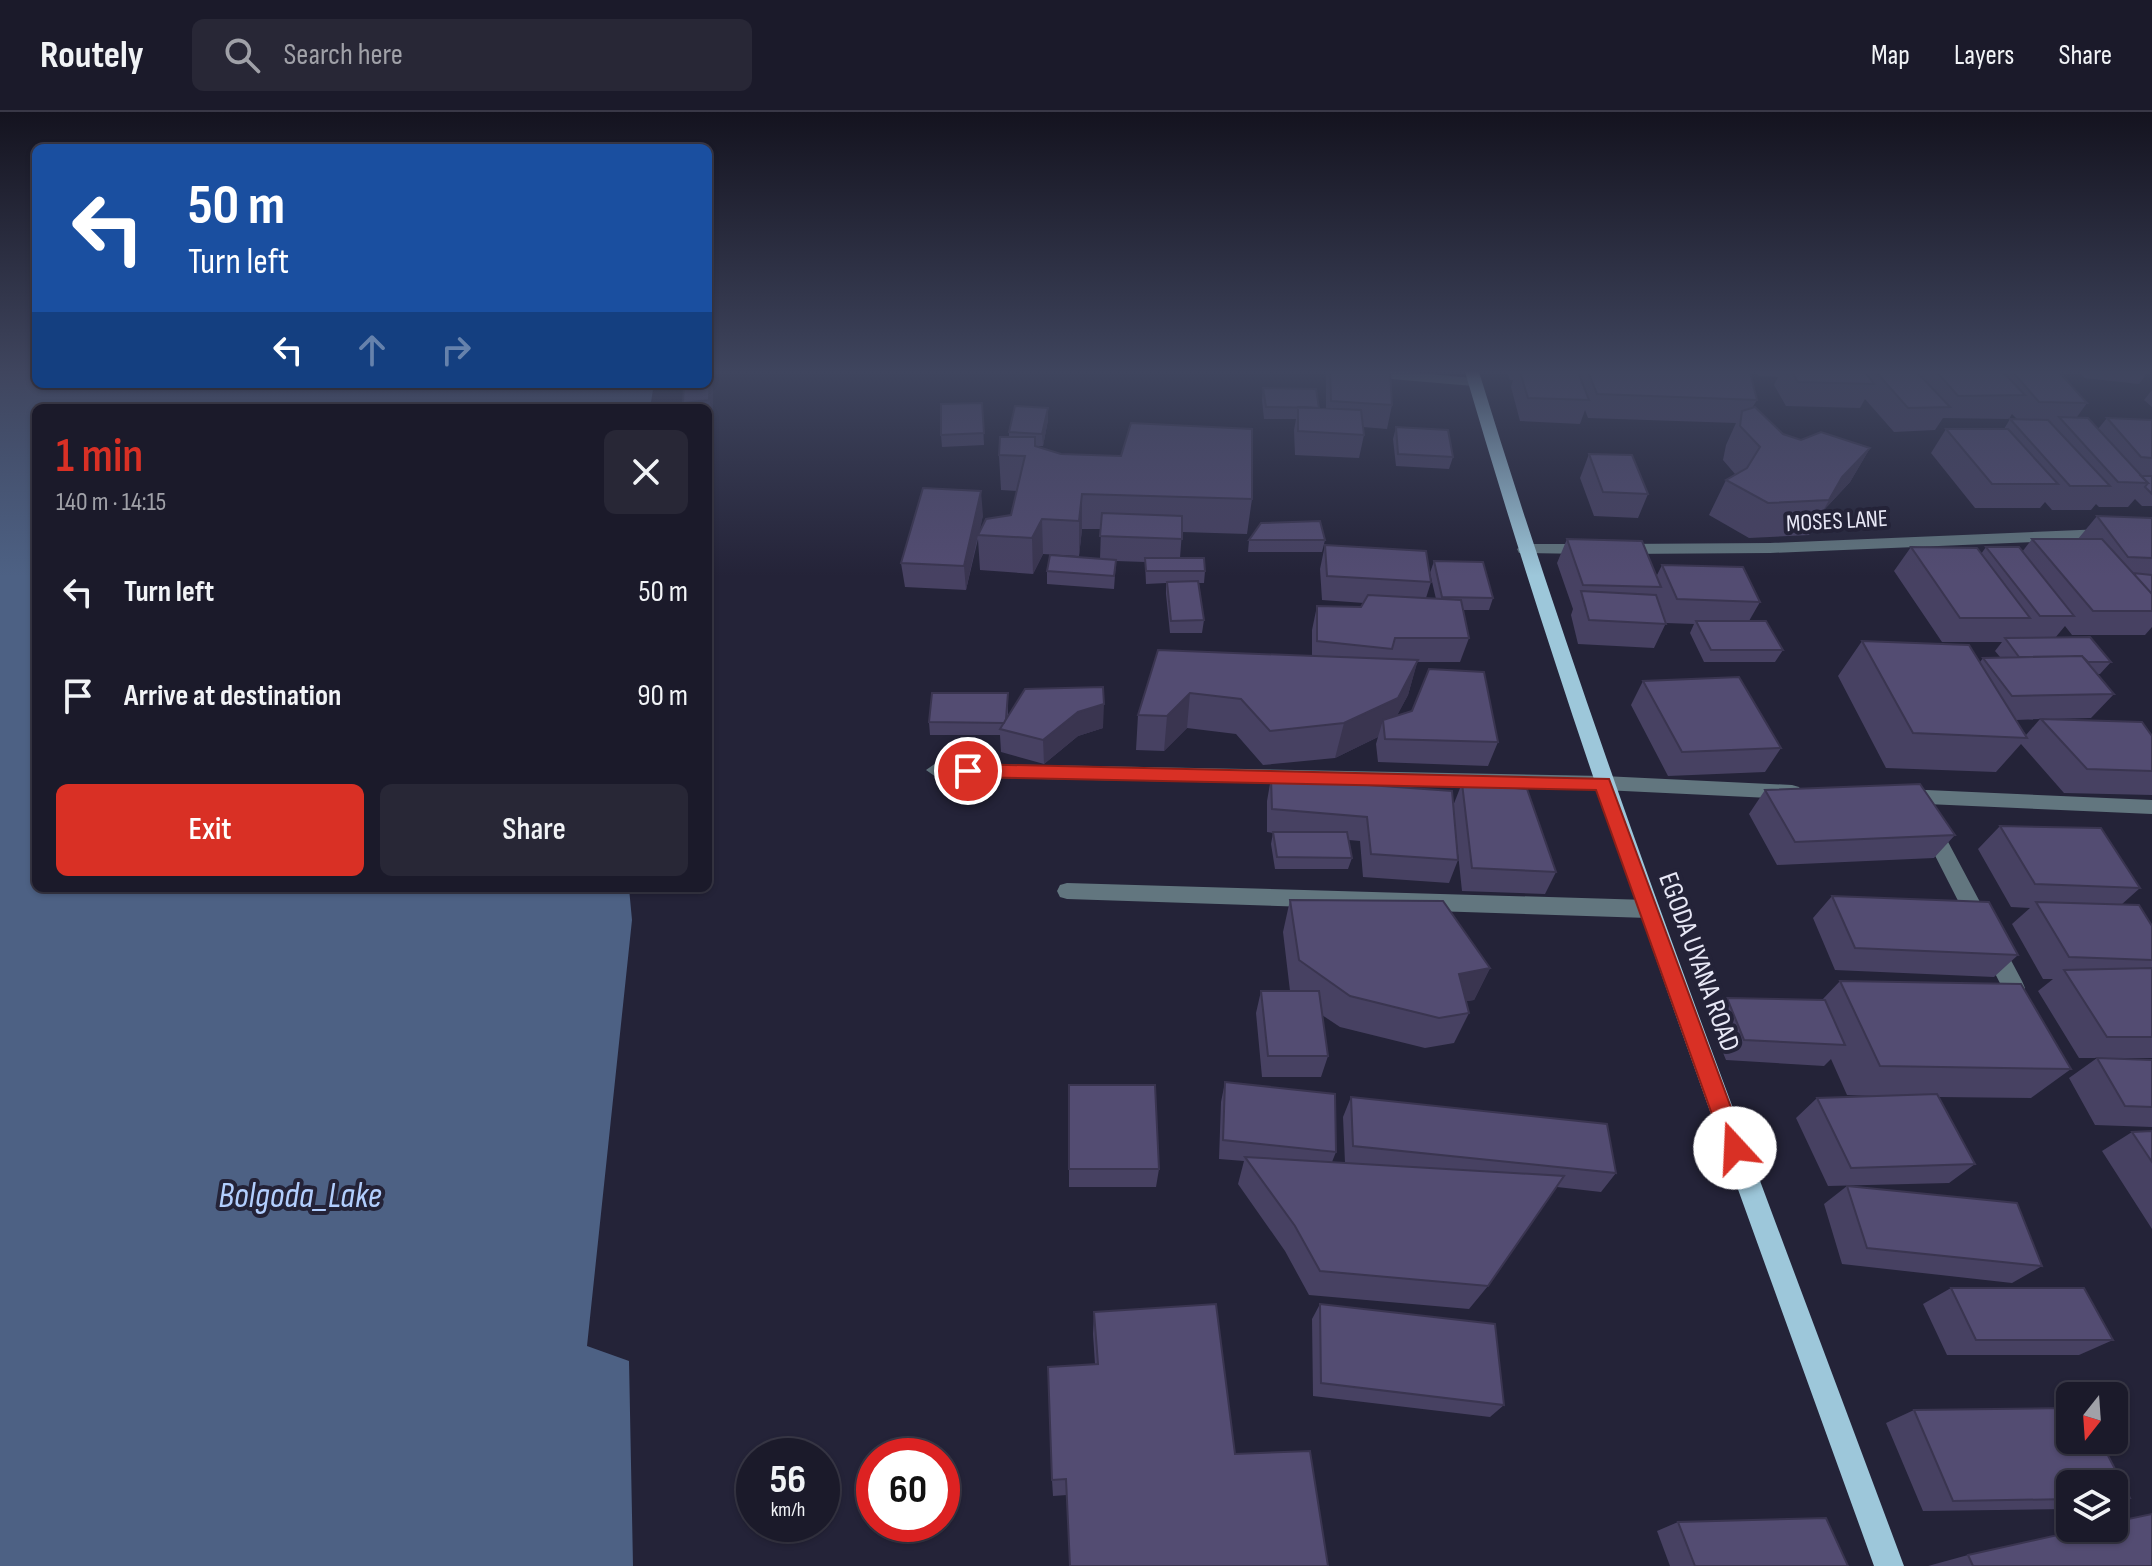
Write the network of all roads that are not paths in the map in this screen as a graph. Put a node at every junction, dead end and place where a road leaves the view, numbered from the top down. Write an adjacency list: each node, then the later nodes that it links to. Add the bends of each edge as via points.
1 (1491, 440): 3 (main road, EGODA UYANA ROAD)
2 (2152, 532): 3 (street, MOSES LANE, via 1770,548)
3 (1525, 549): 5 (main road, EGODA UYANA ROAD)
4 (936, 770): 5 (street)
5 (1603, 783): 6 (street); 11 (main road, EGODA UYANA ROAD)
6 (1812, 792)
7 (1886, 796): 8 (street)
8 (1915, 797): 9 (street); 12 (street)
9 (2152, 807)
10 (1067, 891): 11 (street)
11 (1648, 909): 13 (main road, EGODA UYANA ROAD)
12 (2014, 988)
13 (1889, 1566)

